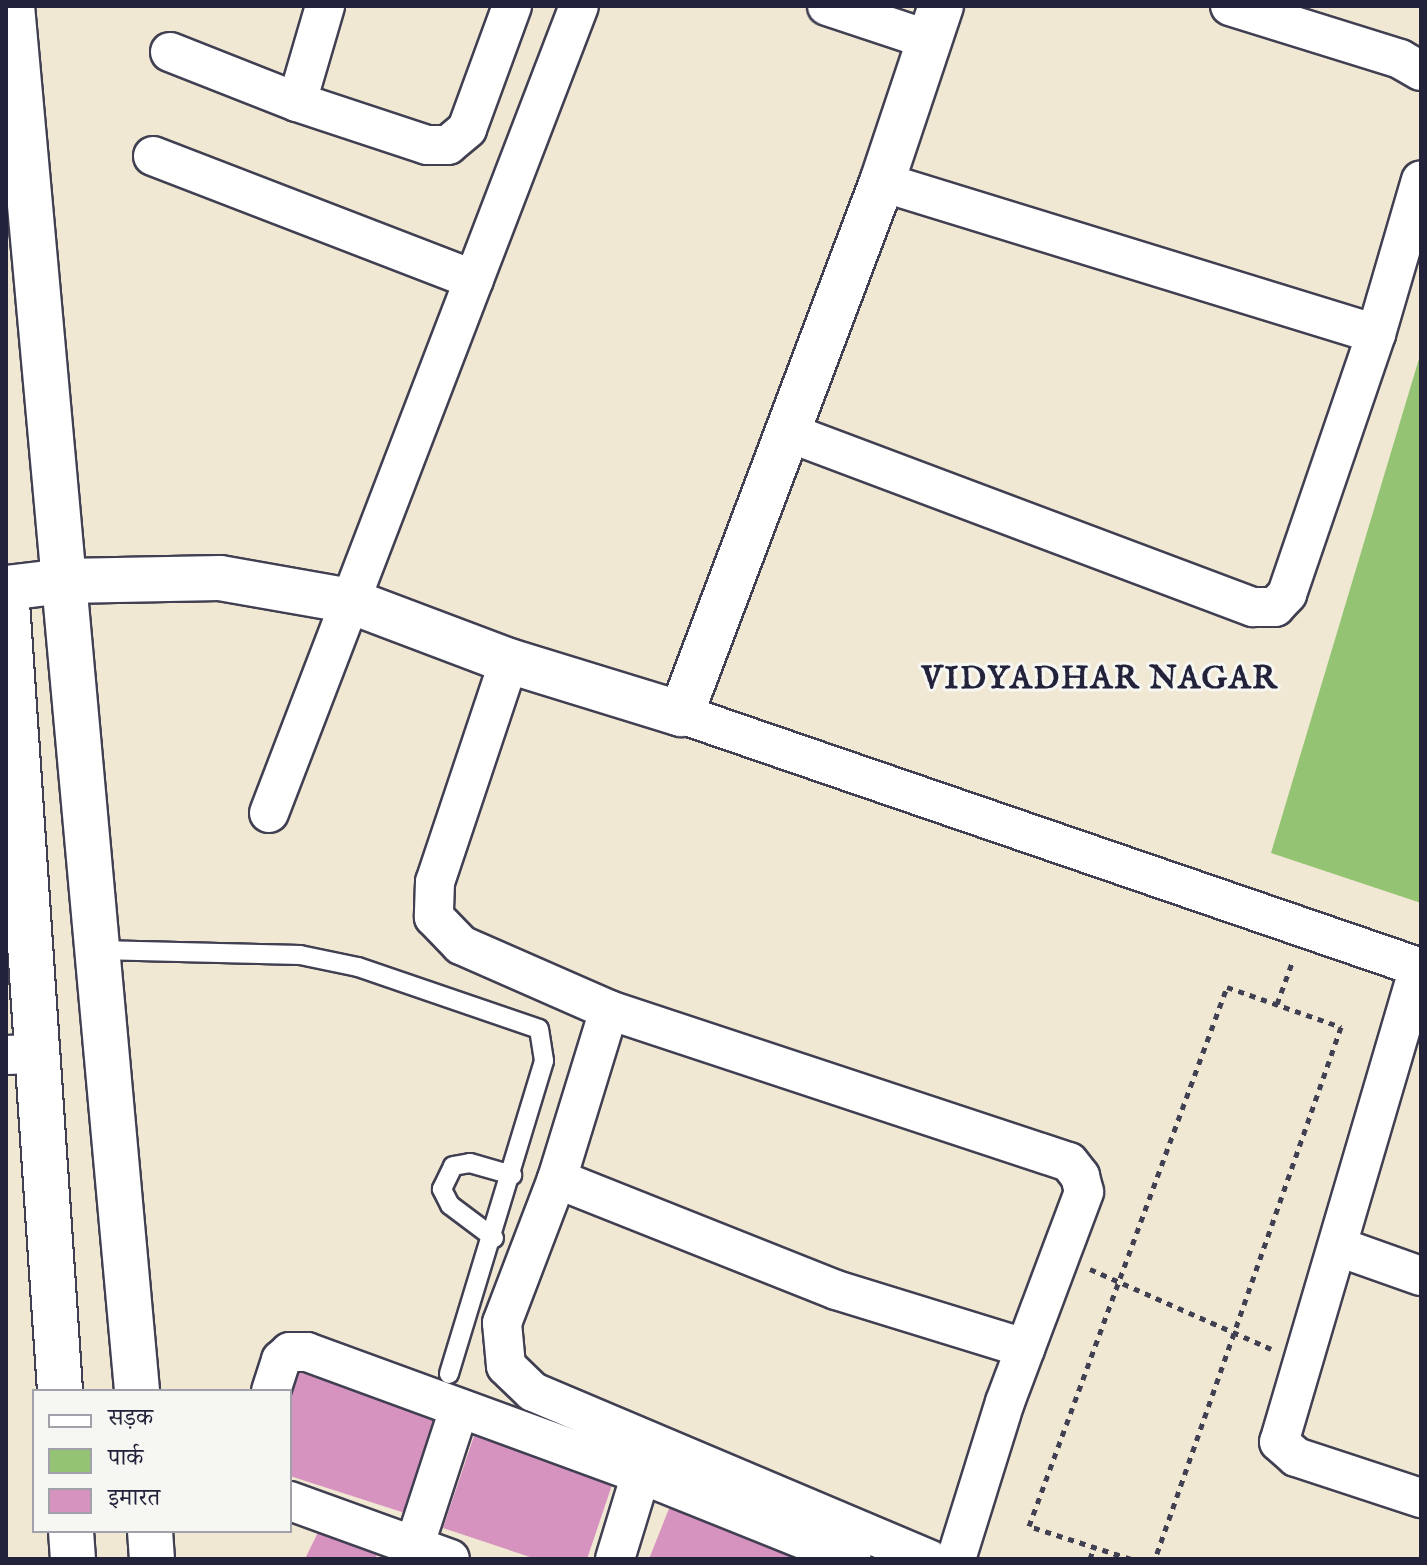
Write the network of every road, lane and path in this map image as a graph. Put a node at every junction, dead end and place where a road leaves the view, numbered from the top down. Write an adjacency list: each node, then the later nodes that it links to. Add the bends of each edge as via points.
1 (12, 6): 17 (street)
2 (325, 6): 10 (street)
3 (512, 6): 10 (street, via 467,129 448,145 427,145)
4 (579, 6): 14 (street)
5 (827, 6): 7 (street)
6 (1230, 6): 9 (street, via 1400,59)
7 (935, 23): 13 (street)
8 (170, 52): 10 (street)
9 (1421, 71)
10 (297, 102)
11 (153, 156): 14 (street)
12 (1421, 180): 15 (street)
13 (882, 182): 15 (street); 16 (street)
14 (474, 280): 19 (street)
15 (1376, 334): 16 (street, via 1287,594 1275,607 1253,607)
16 (787, 432): 21 (street)
17 (65, 581): 18 (street); 19 (street, via 220,578); 24 (street)
18 (6, 588): 28 (street)
19 (350, 601): 20 (street); 22 (street)
20 (509, 661): 21 (street); 27 (street, via 435,882 434,917 461,945)
21 (681, 714): 23 (street)
22 (269, 813)
23 (1305, 928): 25 (street); 26 (path)
24 (98, 950): 29 (lane, via 300,955 358,967 539,1029 544,1061); 40 (street)
25 (1420, 968): 32 (street)
26 (1277, 1004): 35 (path, via 1227,987); 36 (path, via 1341,1027)
27 (609, 1010): 30 (street); 33 (street, via 1069,1162 1084,1192)
28 (21, 1054): 39 (street)
29 (512, 1175): 31 (lane); 31 (lane, via 470,1163 453,1166 442,1189 450,1205)
30 (557, 1179): 37 (street, via 836,1290); 49 (street, via 502,1323 506,1366 533,1392)
31 (494, 1238): 42 (lane)
32 (1339, 1247): 34 (street); 38 (street)
33 (1060, 1255): 35 (path); 37 (street)
34 (1421, 1276)
35 (1119, 1283): 36 (path); 48 (path, via 1029,1526)
36 (1234, 1333): 38 (path); 59 (path)
37 (1025, 1348): 56 (street)
38 (1301, 1362): 44 (street, via 1279,1442 1296,1457)
39 (60, 1389)
40 (137, 1389)
41 (272, 1389): 42 (street, via 281,1360 290,1352 307,1352)
42 (454, 1391): 43 (street); 50 (street)
43 (641, 1474): 49 (street); 54 (street)
44 (1421, 1498)
45 (292, 1502): 50 (street)
46 (71, 1533): 51 (street)
47 (150, 1533): 52 (street)
48 (1094, 1547): 57 (path); 58 (path)
49 (857, 1550): 55 (street)
50 (412, 1553): 53 (street)
51 (73, 1559)
52 (152, 1559)
53 (450, 1559)
54 (615, 1559)
55 (929, 1559)
56 (956, 1559)
57 (1090, 1559)
58 (1131, 1559)
59 (1155, 1559)

